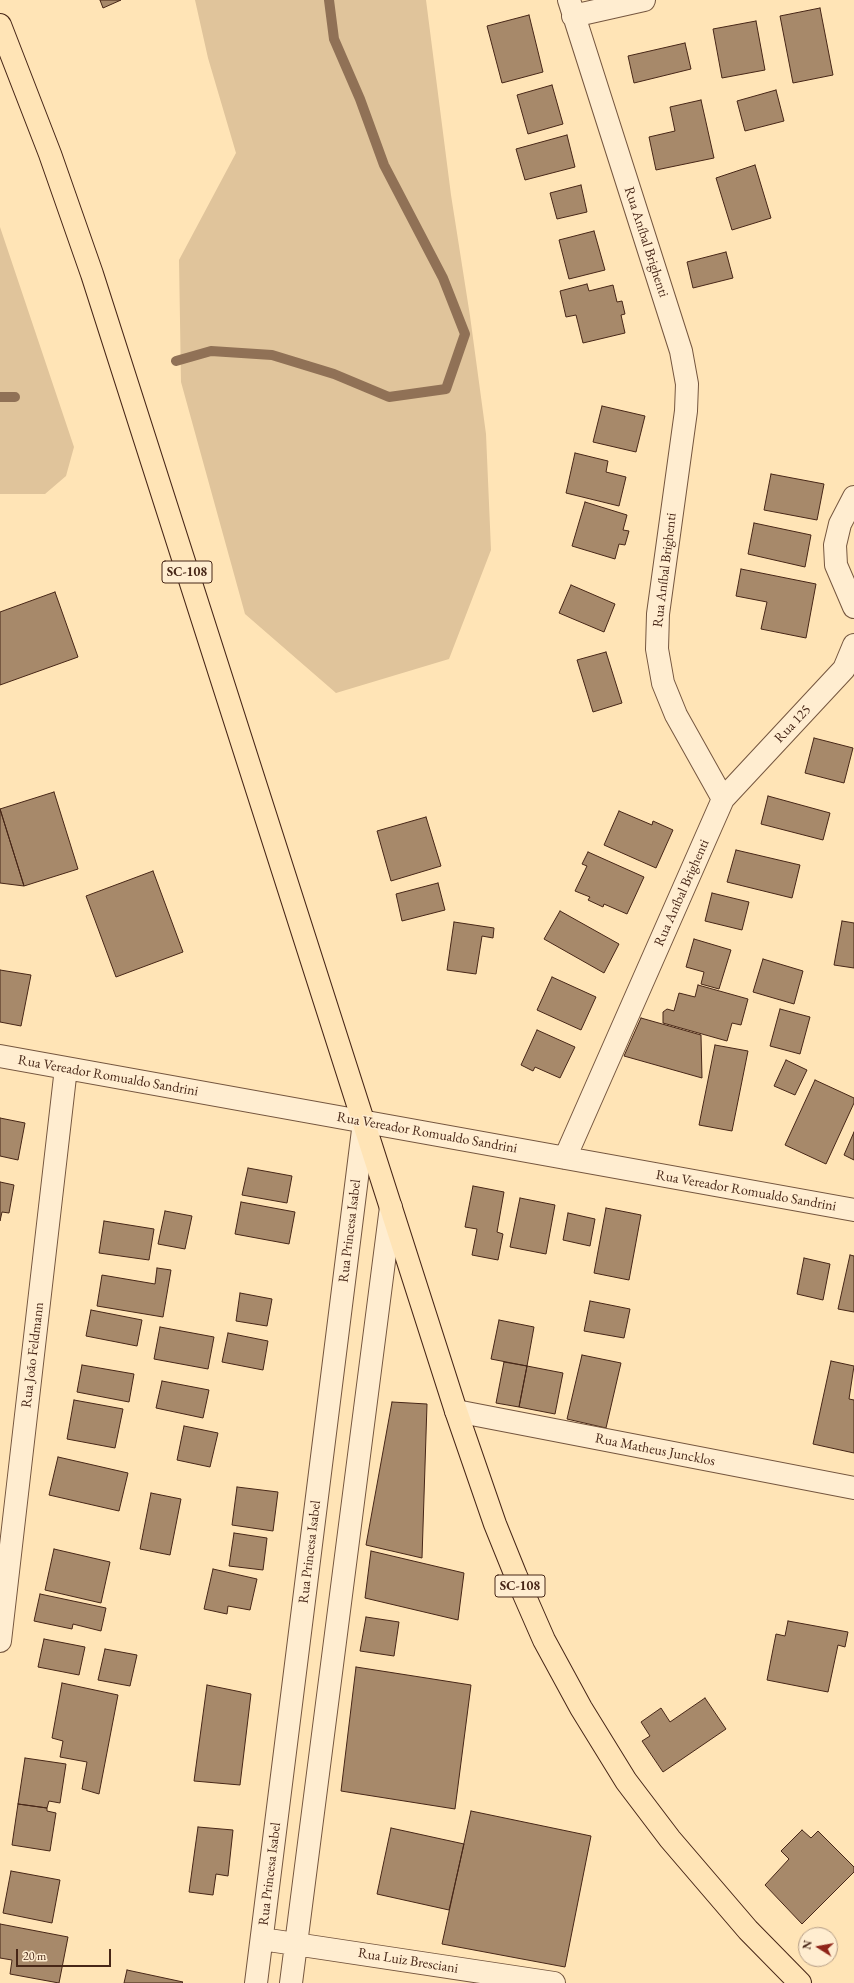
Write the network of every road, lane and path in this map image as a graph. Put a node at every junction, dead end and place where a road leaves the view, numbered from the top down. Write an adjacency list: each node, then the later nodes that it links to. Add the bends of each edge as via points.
1 (644, 0): 2 (street)
2 (571, 8): 7 (street, Rua Aníbal Brighenti, via 681,351 687,384 686,411 658,614 657,649 662,683 676,715)
3 (0, 25): 10 (main road, SC-108, via 50,154 92,274)
4 (854, 497): 5 (street, via 840,524 835,545 836,564)
5 (854, 608)
6 (854, 644): 7 (street, Rua 125, via 844,669)
7 (723, 799): 11 (street, Rua Aníbal Brighenti)
8 (0, 1056): 9 (street, Rua Vereador Romualdo Sandrini)
9 (66, 1068): 10 (street, Rua Vereador Romualdo Sandrini); 16 (street, Rua João Feldmann)
10 (364, 1122): 11 (street, Rua Vereador Romualdo Sandrini); 12 (main road, SC-108); 17 (street, Rua Princesa Isabel)
11 (565, 1158): 13 (street, Rua Vereador Romualdo Sandrini)
12 (391, 1207): 14 (main road, SC-108); 18 (street)
13 (854, 1210)
14 (456, 1411): 15 (street, Rua Matheus Juncklos); 22 (main road, SC-108, via 516,1576 544,1640 580,1708 626,1781 670,1839 748,1930)
15 (854, 1488)
16 (0, 1641)
17 (262, 1940): 18 (street, Rua Luiz Bresciani); 19 (street, Rua Princesa Isabel)
18 (295, 1944): 20 (street); 21 (street, Rua Luiz Bresciani)
19 (256, 1983)
20 (291, 1983)
21 (554, 1983)
22 (800, 1983)

